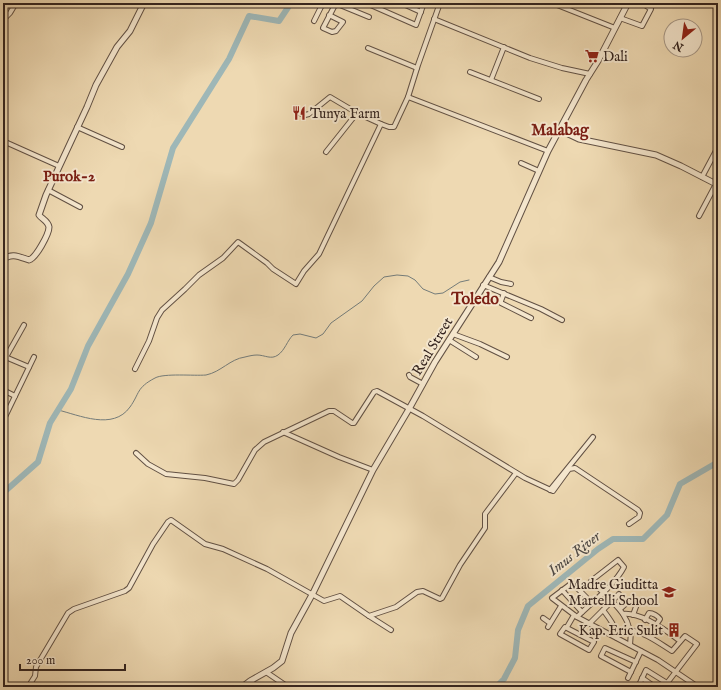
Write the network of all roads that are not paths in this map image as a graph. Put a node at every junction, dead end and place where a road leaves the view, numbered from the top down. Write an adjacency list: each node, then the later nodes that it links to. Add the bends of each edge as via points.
1 (16, 3): 19 (street)
2 (144, 3): 33 (street, via 96,85)
3 (323, 3): 20 (street)
4 (335, 3): 15 (street); 16 (street)
5 (366, 3): 13 (street)
6 (381, 3): 13 (street)
7 (401, 3): 14 (street)
8 (424, 3): 14 (street)
9 (440, 3): 18 (street)
10 (552, 3): 21 (street)
11 (628, 3): 17 (street, Real Street)
12 (642, 3): 17 (street, via 651,9 642,26)
13 (379, 8): 14 (street, via 416,25)
14 (421, 12)
15 (329, 15): 15 (street, via 343,22 336,31 323,28)
16 (369, 17)
17 (620, 18): 21 (street, Real Street)
18 (434, 19): 22 (street); 24 (street)
19 (3, 20)
20 (314, 21)
21 (615, 28): 26 (street, Real Street)
22 (504, 47): 26 (street, via 562,68); 27 (street)
23 (368, 48): 24 (street)
24 (417, 68): 28 (street)
25 (470, 72): 27 (street)
26 (590, 74): 34 (street, Real Street)
27 (491, 80): 29 (street)
28 (408, 97): 32 (street, via 394,127); 38 (street)
29 (539, 99)
30 (299, 113): 31 (street, via 309,114 330,97)
31 (357, 113): 32 (street); 39 (street)
32 (381, 124): 63 (street, via 319,254 296,284 238,242 162,310)
33 (77, 127): 37 (street); 41 (street)
34 (560, 130): 38 (street, Real Street); 43 (street, via 579,139 656,155)
35 (3, 141): 41 (street)
36 (718, 147): 43 (street)
37 (122, 148)
38 (548, 151): 42 (street, Real Street)
39 (326, 152)
40 (521, 163): 42 (street)
41 (59, 166): 45 (street)
42 (540, 171): 49 (street, Real Street, via 505,249)
43 (702, 177): 44 (street)
44 (717, 185): 47 (street)
45 (48, 190): 46 (street); 48 (street, via 39,215 49,226 37,254 29,260 10,255)
46 (80, 207)
47 (699, 216)
48 (3, 260)
49 (489, 277): 50 (street); 51 (street, Real Street)
50 (510, 284)
51 (483, 285): 52 (street); 56 (street, Real Street)
52 (504, 293): 53 (street, via 501,303); 54 (street)
53 (531, 318)
54 (562, 320)
55 (24, 325): 58 (street)
56 (453, 334): 57 (street, Real Street); 61 (street)
57 (449, 340): 60 (street); 65 (street, Real Street)
58 (4, 357): 62 (street)
59 (34, 357): 62 (street)
60 (476, 357)
61 (507, 357)
62 (29, 367): 67 (street)
63 (135, 369)
64 (409, 375): 65 (street)
65 (423, 384): 68 (street, Real Street)
66 (3, 390): 67 (street)
67 (15, 396): 69 (street)
68 (409, 409): 70 (street, via 376,391 354,423 333,410); 73 (street, Real Street); 74 (street)
69 (3, 421)
70 (283, 432): 72 (street, via 254,450 234,484 166,474 148,464); 73 (street)
71 (593, 437): 75 (street)
72 (136, 453)
73 (373, 470): 78 (street, Real Street)
74 (516, 473): 75 (street); 89 (street, via 485,514 484,528 442,598 423,591 417,592 396,607)
75 (550, 490): 76 (street, via 553,491 570,469 575,468 638,510 639,517)
76 (629, 524)
77 (562, 590): 82 (street, via 572,583); 83 (street, via 552,598); 86 (street)
78 (312, 593): 89 (street, via 324,601 340,596); 104 (street, Real Street, via 291,634 282,661); 110 (street, via 240,556 205,544 171,520 153,544 129,588 68,613 36,667 35,676)
79 (602, 593): 79 (street, via 591,582 618,560 624,567 621,574); 81 (street); 82 (street)
80 (619, 594): 81 (street)
81 (612, 601): 84 (street); 85 (street)
82 (592, 603): 86 (street)
83 (562, 606): 90 (street); 91 (street, via 549,625)
84 (620, 609): 87 (street); 88 (street, via 630,600 634,601 638,604)
85 (603, 610): 93 (street); 98 (street, via 614,625)
86 (582, 612): 90 (street)
87 (623, 614): 88 (street); 97 (street)
88 (633, 614): 92 (street)
89 (369, 616): 96 (street)
90 (576, 616): 93 (street); 95 (street)
91 (543, 618)
92 (645, 620): 94 (street); 94 (street, via 651,613 660,619)
93 (589, 624): 98 (street)
94 (656, 625): 99 (street)
95 (567, 627): 95 (street, via 565,626 560,634 590,650 594,642)
96 (391, 630)
97 (629, 630): 99 (street, via 644,635 672,651); 100 (street)
98 (617, 638): 100 (street)
99 (680, 641): 103 (street, via 684,636 697,644)
100 (630, 645): 101 (street)
101 (641, 651): 102 (street); 103 (street)
102 (636, 662): 105 (street); 105 (street, via 605,648 601,656)
103 (675, 671): 109 (street); 116 (street)
104 (266, 672): 108 (street, Real Street); 113 (street)
105 (631, 672): 106 (street)
106 (628, 678)
107 (642, 678): 109 (street, via 646,670); 114 (street); 115 (street)
108 (250, 681): 111 (street, Real Street); 112 (street)
109 (666, 685)
110 (28, 687)
111 (242, 687)
112 (257, 687)
113 (288, 687)
114 (638, 687)
115 (655, 687)
116 (698, 687)

